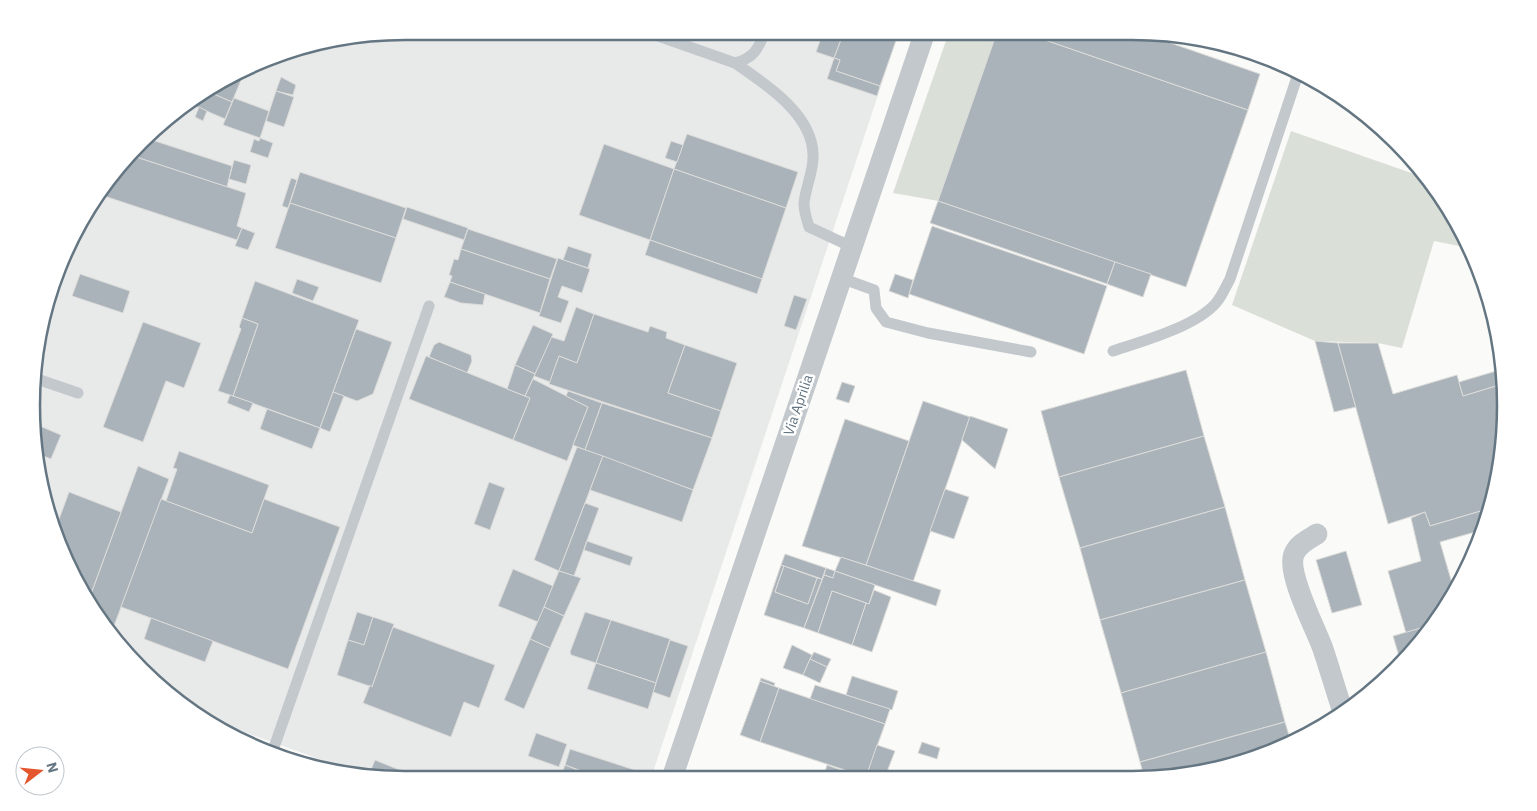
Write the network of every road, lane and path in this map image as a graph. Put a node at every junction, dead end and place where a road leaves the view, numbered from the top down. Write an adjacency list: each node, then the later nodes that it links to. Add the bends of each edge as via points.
1 (670, 40): 4 (lane)
2 (761, 40): 4 (lane, via 747,60)
3 (922, 40): 6 (street, Via Aprilia)
4 (735, 63): 6 (lane, via 790,105 807,132 814,154 804,205 809,227)
5 (1296, 80): 9 (lane, via 1230,279 1216,303 1168,333)
6 (852, 247): 7 (street, Via Aprilia)
7 (841, 278): 10 (lane, via 874,290 876,308 886,322); 16 (street, Via Aprilia)
8 (429, 306): 15 (lane)
9 (1113, 351)
10 (1031, 352)
11 (41, 380): 12 (lane)
12 (78, 393)
13 (1317, 534): 14 (street, via 1298,548 1293,563 1298,589 1323,649)
14 (1341, 705)
15 (274, 746)
16 (674, 771)

